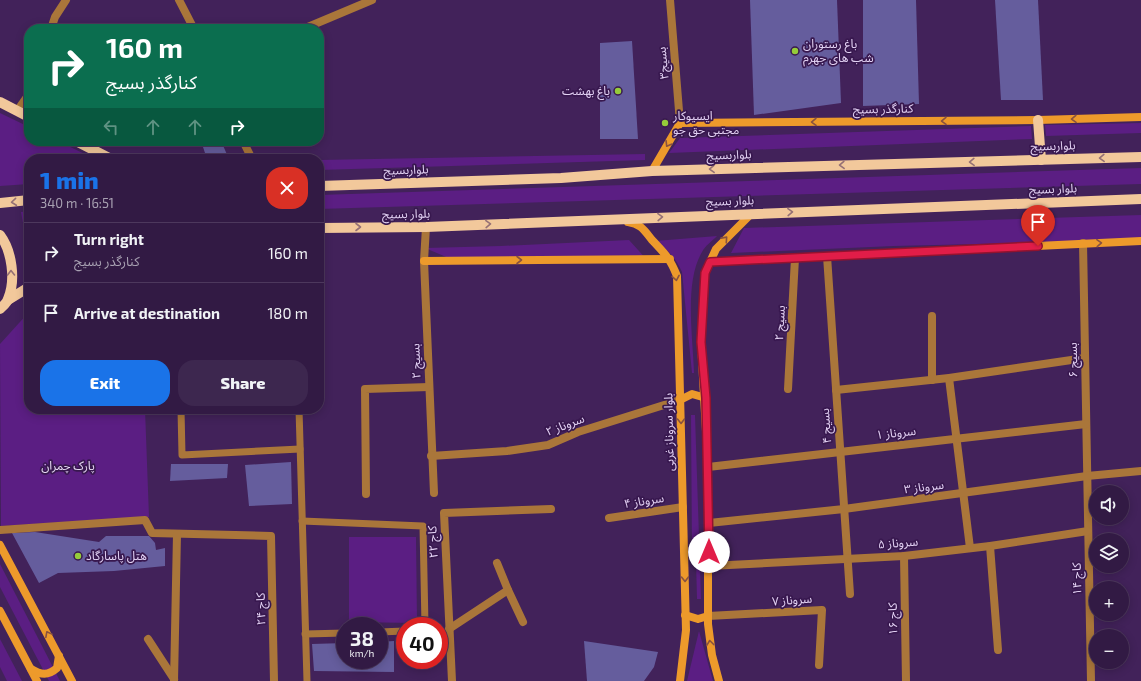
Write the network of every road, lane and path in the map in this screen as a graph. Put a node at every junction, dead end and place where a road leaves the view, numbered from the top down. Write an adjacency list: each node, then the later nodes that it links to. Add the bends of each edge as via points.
1 (66, 0): 5 (street)
2 (179, 0): 6 (street)
3 (372, 0): 7 (street)
4 (670, 0): 14 (street, بسیج۳)
5 (53, 24)
6 (191, 24)
7 (315, 24)
8 (24, 101): 10 (street)
9 (0, 102): 10 (main road)
10 (17, 111): 11 (main road)
11 (24, 114)
12 (1141, 116): 13 (street, کنارگذر بسیج, one-way to 13)
13 (1038, 120): 14 (street, کنارگذر بسیج, one-way to 14); 18 (main road)
14 (680, 123): 19 (street, one-way to 19)
15 (86, 146): 16 (main road)
16 (101, 154)
17 (1141, 157): 18 (main road, بلواربسیج, one-way to 18)
18 (1041, 160): 19 (main road, بلواربسیج, one-way to 19)
19 (652, 171): 20 (main road, بلواربسیج, via 561,178)
20 (324, 186)
21 (1141, 199): 24 (main road, بلوار بسیج, one-way to 21)
22 (24, 201): 23 (main road, one-way to 23)
23 (0, 203)
24 (751, 214): 25 (main road, بلوار بسیج, one-way to 24); 35 (street, one-way to 24, via 716,249)
25 (611, 219): 26 (main road, بلوار بسیج, one-way to 25); 33 (street, بلوار سروناز غربی, via 636,223 646,230)
26 (426, 227): 27 (main road, بلوار بسیج, one-way to 26); 34 (street, بسیج ۲)
27 (324, 228)
28 (0, 235): 37 (main road, one-way to 28, via 11,260)
29 (1141, 241): 30 (street, one-way to 29)
30 (1083, 243): 31 (street); 40 (street, بسیج ۶)
31 (827, 256): 32 (street); 45 (street, بسیج ۴)
32 (795, 258): 35 (street); 44 (street, بسیج ۲)
33 (670, 259): 34 (street, one-way to 33); 47 (street, بلوار سروناز غربی, one-way to 47, via 677,276)
34 (424, 260): 43 (street, بسیج ۲)
35 (710, 262): 46 (street, via 705,273 701,342)
36 (24, 290): 37 (main road)
37 (8, 300): 38 (main road)
38 (0, 309)
39 (932, 316): 42 (street)
40 (1085, 358): 41 (street); 50 (street, بسیج ۶)
41 (949, 378): 42 (street); 51 (street)
42 (932, 380): 45 (street)
43 (429, 387): 54 (street, بسیج ۲); 59 (street, via 365,389)
44 (788, 389)
45 (836, 390): 53 (street, بسیج ۴)
46 (706, 398): 47 (street, via 692,394); 55 (street)
47 (680, 400): 54 (street, سروناز ۲, via 578,432 548,445 507,451); 61 (street, بلوار سروناز غربی, one-way to 61)
48 (181, 414): 52 (lane, via 182,455)
49 (299, 414): 52 (lane)
50 (1086, 424): 51 (street, سروناز ۱); 57 (street, بسیج ۶)
51 (956, 439): 53 (street, سروناز ۱); 60 (street)
52 (300, 449): 65 (lane)
53 (840, 451): 55 (street, سروناز ۱); 63 (street, بسیج ۴)
54 (431, 456): 58 (street, بسیج ۲)
55 (708, 466): 66 (street)
56 (1141, 471): 57 (street, سروناز ۳)
57 (1087, 476): 60 (street, سروناز ۳); 68 (street, کاج ۱۴)
58 (434, 493)
59 (366, 494)
60 (962, 494): 63 (street, سروناز ۳); 72 (street)
61 (683, 507): 64 (street, سروناز ۴); 80 (street, بلوار سروناز غربی, one-way to 80)
62 (550, 509): 84 (street, کاج ۲۲, via 444,513)
63 (844, 509): 66 (street, سروناز ۳); 74 (street, بسیج ۴)
64 (609, 518)
65 (302, 520): 82 (lane, via 423,526); 86 (lane)
66 (709, 522): 76 (street)
67 (0, 530): 69 (street, via 145,520 152,534)
68 (1088, 531): 71 (street, سروناز ۵); 101 (street, کاج ۱۴)
69 (177, 534): 92 (street); 95 (street, کاج ۲۴, via 271,536)
70 (0, 546): 89 (street, one-way to 70)
71 (990, 546): 72 (street, سروناز ۵); 88 (street)
72 (970, 548): 73 (street, سروناز ۵)
73 (904, 556): 74 (street, سروناز ۵); 100 (street, کاج ۱۶)
74 (847, 558): 76 (street, سروناز ۵); 78 (street, بسیج ۴)
75 (497, 564): 77 (street)
76 (708, 566): 81 (street)
77 (508, 590): 83 (street); 84 (street)
78 (850, 594)
79 (0, 611): 91 (street)
80 (686, 615): 81 (street, via 698,619); 98 (street, بلوار سروناز غربی)
81 (708, 616): 90 (street, سروناز ۷, via 822,610); 99 (street, one-way to 81, via 712,655)
82 (425, 617)
83 (523, 622)
84 (449, 629): 97 (street, کاج ۲۲)
85 (336, 633): 86 (lane)
86 (305, 634): 96 (lane)
87 (148, 639): 92 (street)
88 (998, 650)
89 (59, 656): 91 (street, via 57,668 48,674 40,674); 94 (street)
90 (819, 665)
91 (31, 669): 93 (street)
92 (174, 680)
93 (37, 681)
94 (72, 681)
95 (274, 681)
96 (307, 681)
97 (452, 681)
98 (680, 681)
99 (719, 681)
100 (906, 681)
101 (1091, 681)

